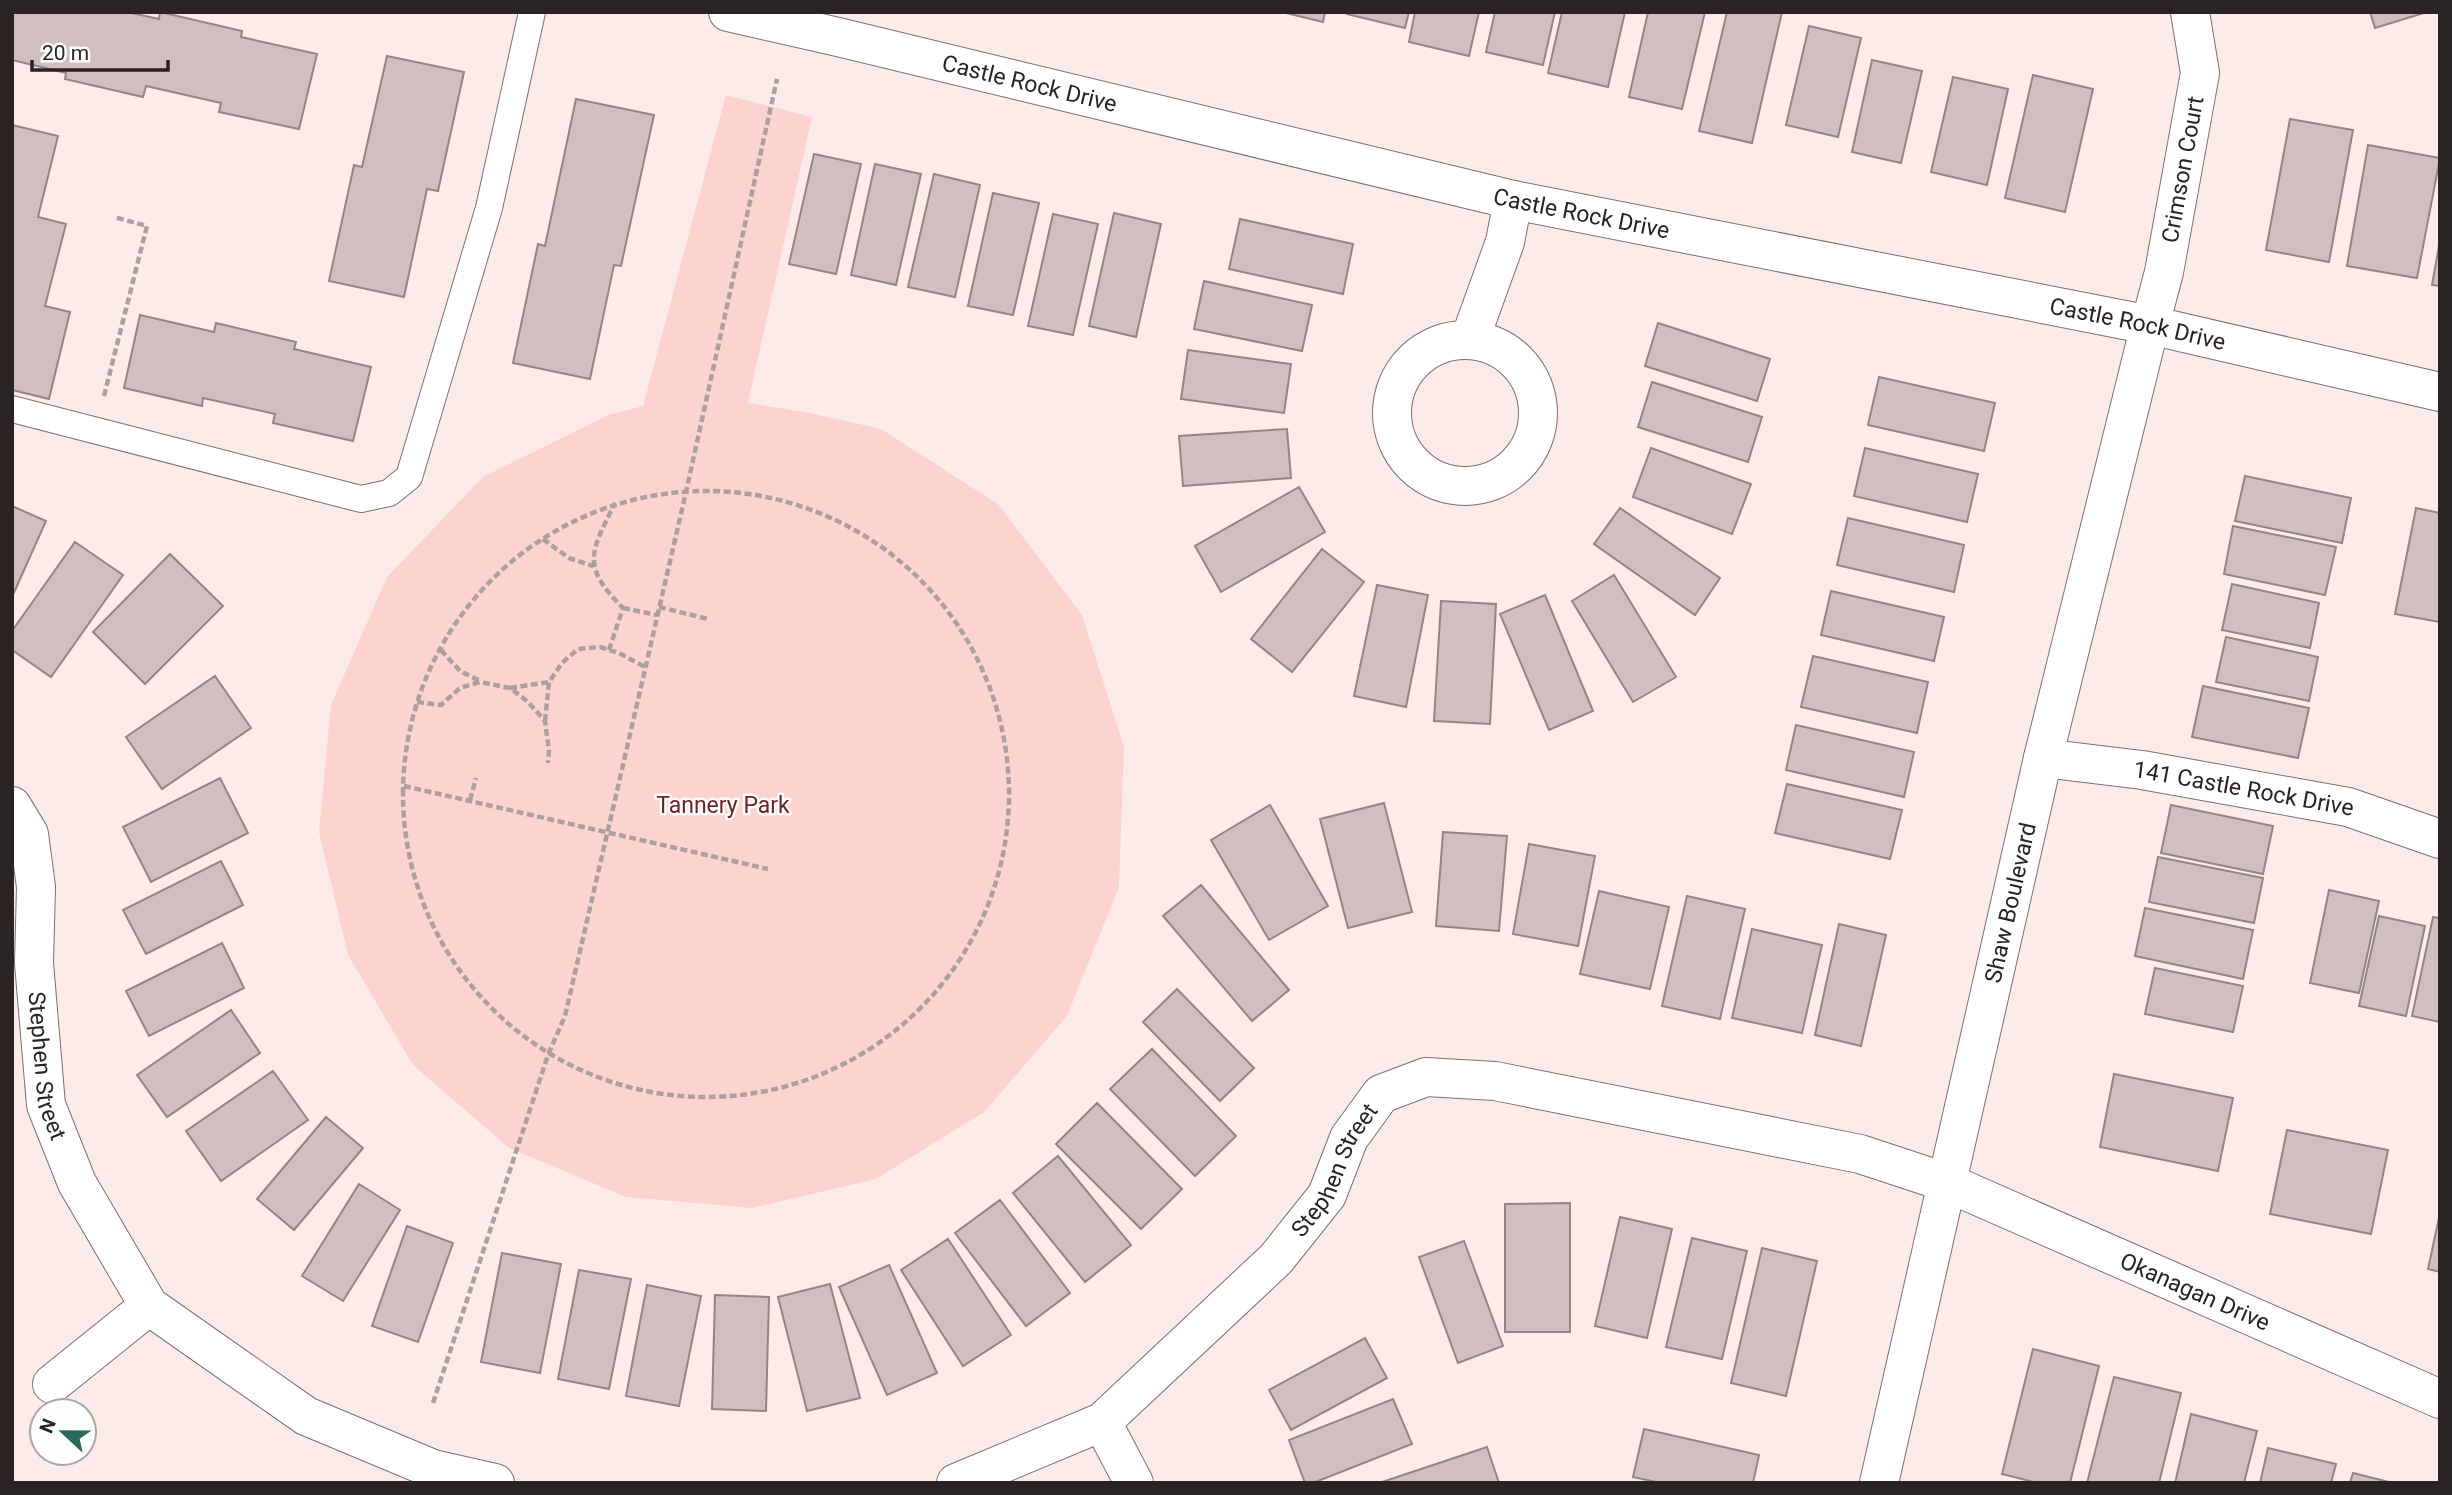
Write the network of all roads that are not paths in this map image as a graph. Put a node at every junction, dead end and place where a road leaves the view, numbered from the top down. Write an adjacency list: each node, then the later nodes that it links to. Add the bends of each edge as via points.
1 (532, 12): 9 (lane, via 489,208 409,477 389,494 361,499)
2 (728, 12): 4 (street, Castle Rock Drive)
3 (2190, 12): 6 (street, Crimson Court, via 2200,73)
4 (793, 19): 5 (street, Castle Rock Drive)
5 (1513, 200): 6 (street, Castle Rock Drive); 7 (street, via 1504,242)
6 (2150, 325): 8 (street, Castle Rock Drive); 10 (street, Shaw Boulevard)
7 (1469, 339)
8 (2440, 392)
9 (12, 409)
10 (2043, 758): 12 (street, 141 Castle Rock Drive, via 2142,770 2348,807); 13 (street, Shaw Boulevard)
11 (12, 806): 14 (street, Stephen Street, via 29,834 36,887 34,963 46,1105 76,1183)
12 (2440, 839)
13 (1948, 1183): 16 (street, Okanagan Drive); 17 (street, Stephen Street, via 1860,1154 1495,1082 1426,1077 1381,1094 1349,1138 1326,1195 1276,1259); 21 (street, Shaw Boulevard)
14 (149, 1306): 15 (street); 18 (street, Stephen Street, via 306,1416 433,1469)
15 (52, 1384)
16 (2440, 1399)
17 (1102, 1422): 19 (street, Stephen Street); 20 (street)
18 (495, 1483)
19 (956, 1483)
20 (1133, 1483)
21 (1879, 1483)

